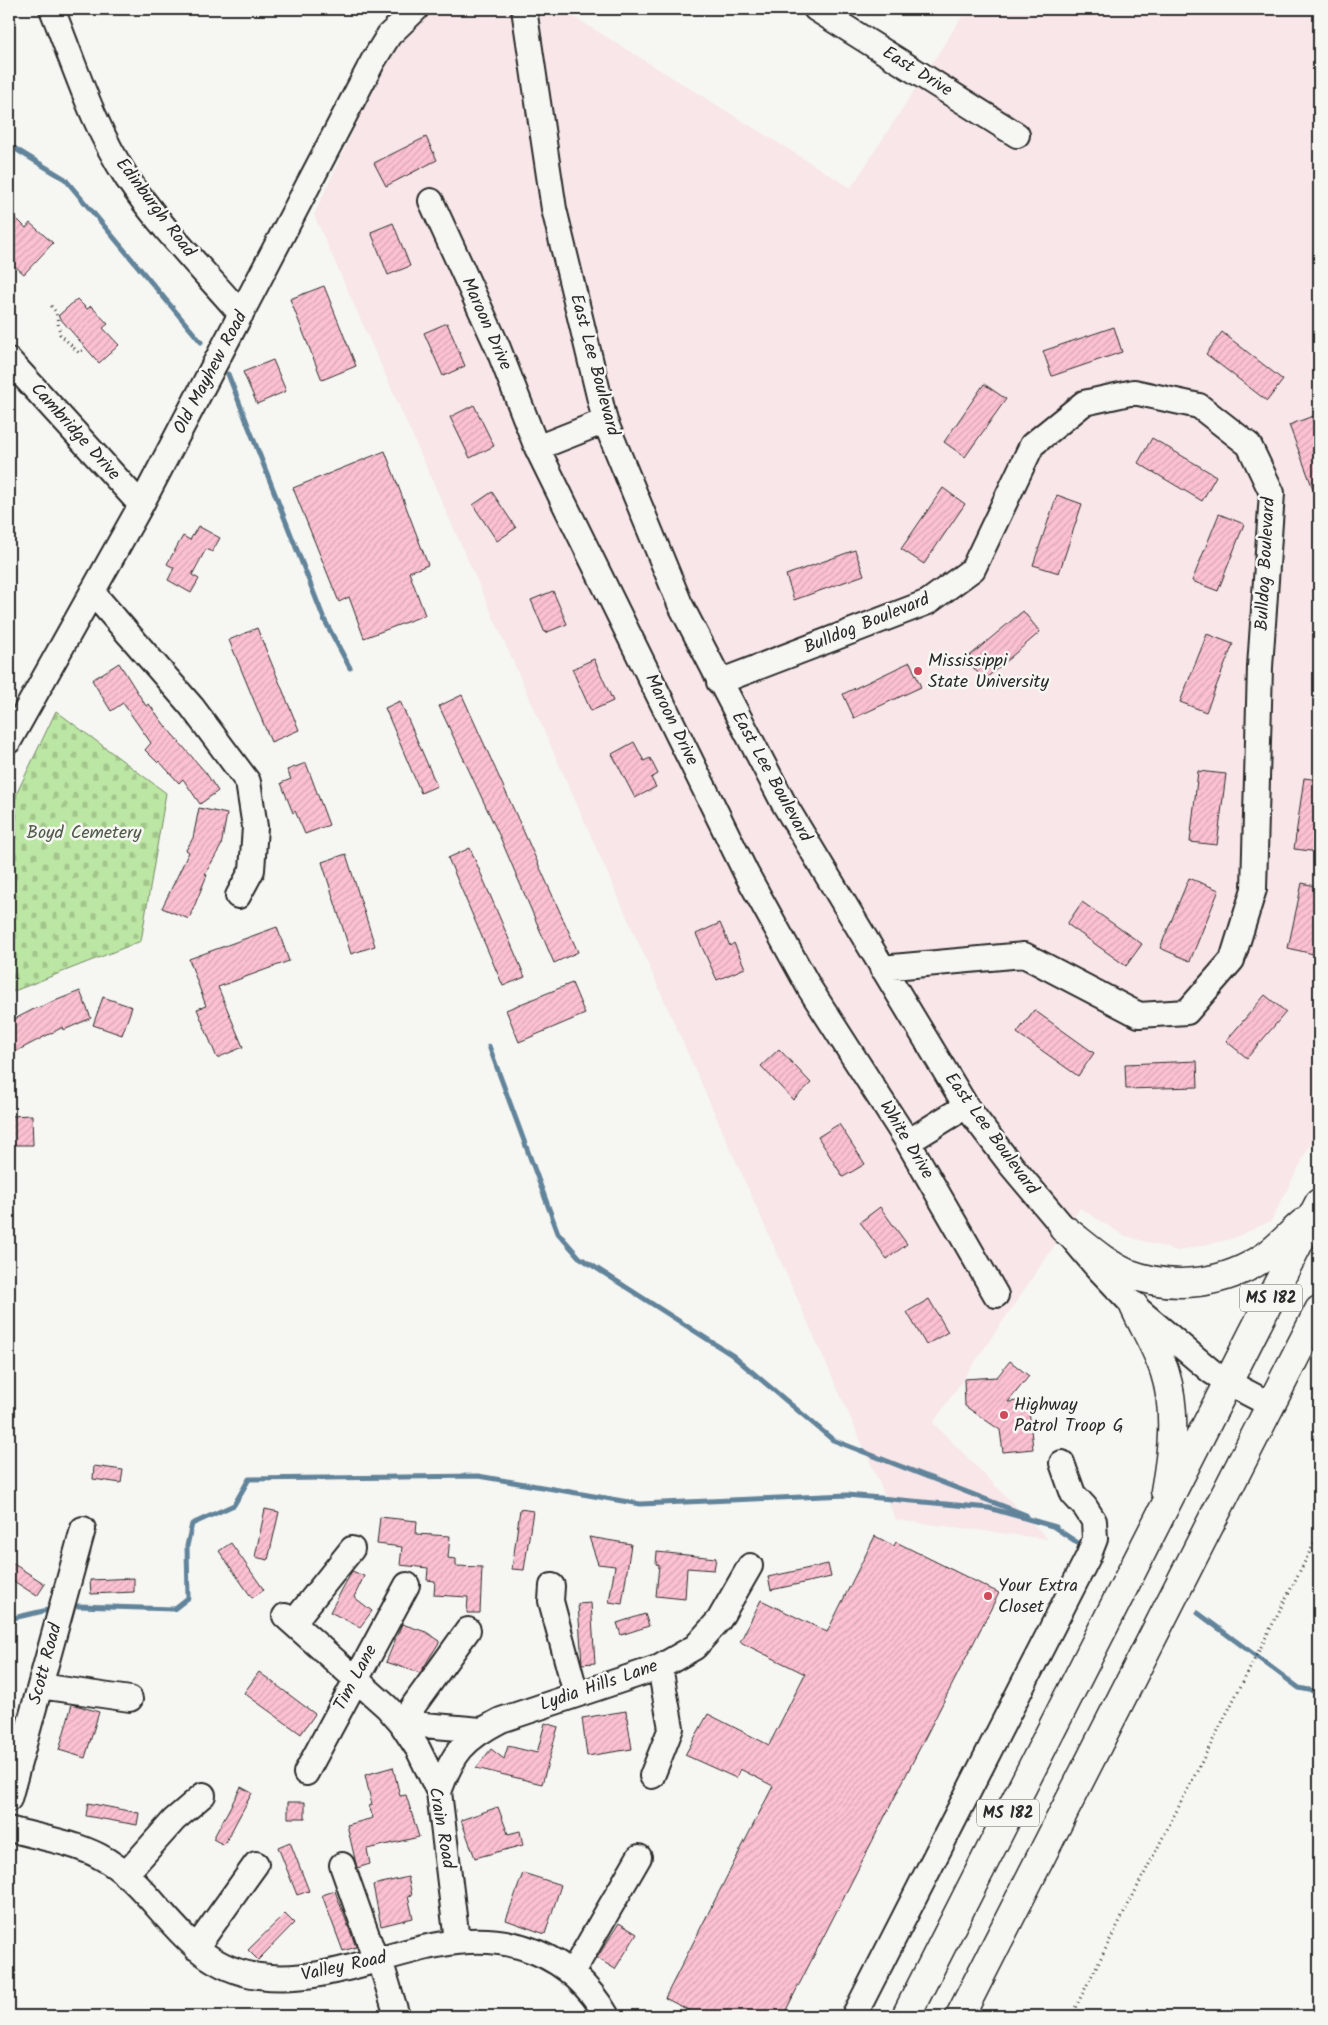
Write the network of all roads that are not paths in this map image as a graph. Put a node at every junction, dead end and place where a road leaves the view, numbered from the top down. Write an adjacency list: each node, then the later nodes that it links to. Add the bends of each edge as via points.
1 (52, 9): 7 (street, Edinburgh Road, via 84,95 127,178)
2 (524, 9): 9 (street, East Lee Boulevard, via 554,209)
3 (816, 9): 5 (street, East Drive)
4 (412, 10): 7 (street, Old Mayhew Road, via 389,35 373,61)
5 (1018, 135)
6 (431, 201): 10 (street, Maroon Drive, via 498,348)
7 (242, 314): 11 (street, Old Mayhew Road)
8 (9, 360): 11 (street, Cambridge Drive)
9 (606, 421): 10 (street); 13 (street, East Lee Boulevard, via 680,604)
10 (537, 448): 17 (street, Maroon Drive, via 746,873)
11 (141, 505): 12 (street, Old Mayhew Road)
12 (92, 592): 14 (street, Old Mayhew Road); 15 (street, via 192,707 248,782 255,827 252,870)
13 (719, 682): 16 (street, East Lee Boulevard, via 782,802); 16 (street, Bulldog Boulevard, via 928,602 973,570 1032,446 1084,402 1134,392 1199,406 1249,446 1272,492 1260,667 1254,889 1232,960 1187,1012 1139,1015 1024,955)
14 (9, 741)
15 (238, 896)
16 (882, 968): 18 (street, East Lee Boulevard)
17 (810, 989): 19 (street, White Drive)
18 (966, 1106): 19 (street); 21 (street, East Lee Boulevard)
19 (908, 1142): 22 (street, White Drive)
20 (1317, 1208): 21 (main road, via 1268,1255 1219,1279 1197,1283 1171,1282 1128,1273); 25 (main road, MS 182)
21 (1064, 1229): 23 (street, East Lee Boulevard)
22 (996, 1294)
23 (1134, 1306): 25 (street, East Lee Boulevard); 28 (main road, via 1165,1372 1172,1401 1172,1434)
24 (1319, 1310): 26 (main road, MS 182)
25 (1228, 1383): 26 (street, East Lee Boulevard); 28 (main road, MS 182)
26 (1271, 1405): 60 (main road, MS 182)
27 (1062, 1463): 58 (street, via 1072,1494 1094,1521 1095,1539)
28 (1161, 1516): 59 (main road, MS 182)
29 (83, 1529): 37 (street, Scott Road)
30 (352, 1549): 36 (street, Crain Road, via 289,1620)
31 (750, 1566): 35 (street, Lydia Hills Lane, via 732,1600 707,1634 695,1647)
32 (408, 1585): 36 (street, Tim Lane)
33 (552, 1586): 38 (street, via 551,1601)
34 (468, 1630): 40 (street)
35 (660, 1667): 38 (street, Lydia Hills Lane); 43 (street, via 671,1728)
36 (355, 1678): 40 (street, Crain Road); 42 (street, Tim Lane)
37 (40, 1686): 39 (street); 46 (street, Scott Road)
38 (576, 1694): 41 (street, Lydia Hills Lane)
39 (130, 1699)
40 (401, 1723): 41 (street); 44 (street, Crain Road, via 418,1748)
41 (481, 1730): 44 (street, Lydia Hills Lane, via 466,1741 446,1772)
42 (306, 1772)
43 (652, 1776)
44 (439, 1792): 52 (street, Crain Road)
45 (203, 1795): 51 (street, via 174,1820)
46 (9, 1799)
47 (9, 1829): 51 (street, Valley Road, via 93,1854)
48 (639, 1857): 55 (street)
49 (256, 1864): 53 (street)
50 (342, 1865): 54 (street)
51 (125, 1875): 53 (street, Valley Road)
52 (457, 1941): 54 (street, Valley Road); 55 (street, Valley Road, via 482,1940 524,1946)
53 (196, 1948): 54 (street, Valley Road, via 237,1971 280,1978 324,1975)
54 (378, 1960): 56 (street)
55 (572, 1973): 57 (street, Valley Road, via 594,1995)
56 (397, 2016)
57 (607, 2016)
58 (854, 2016)
59 (906, 2016)
60 (960, 2016)

